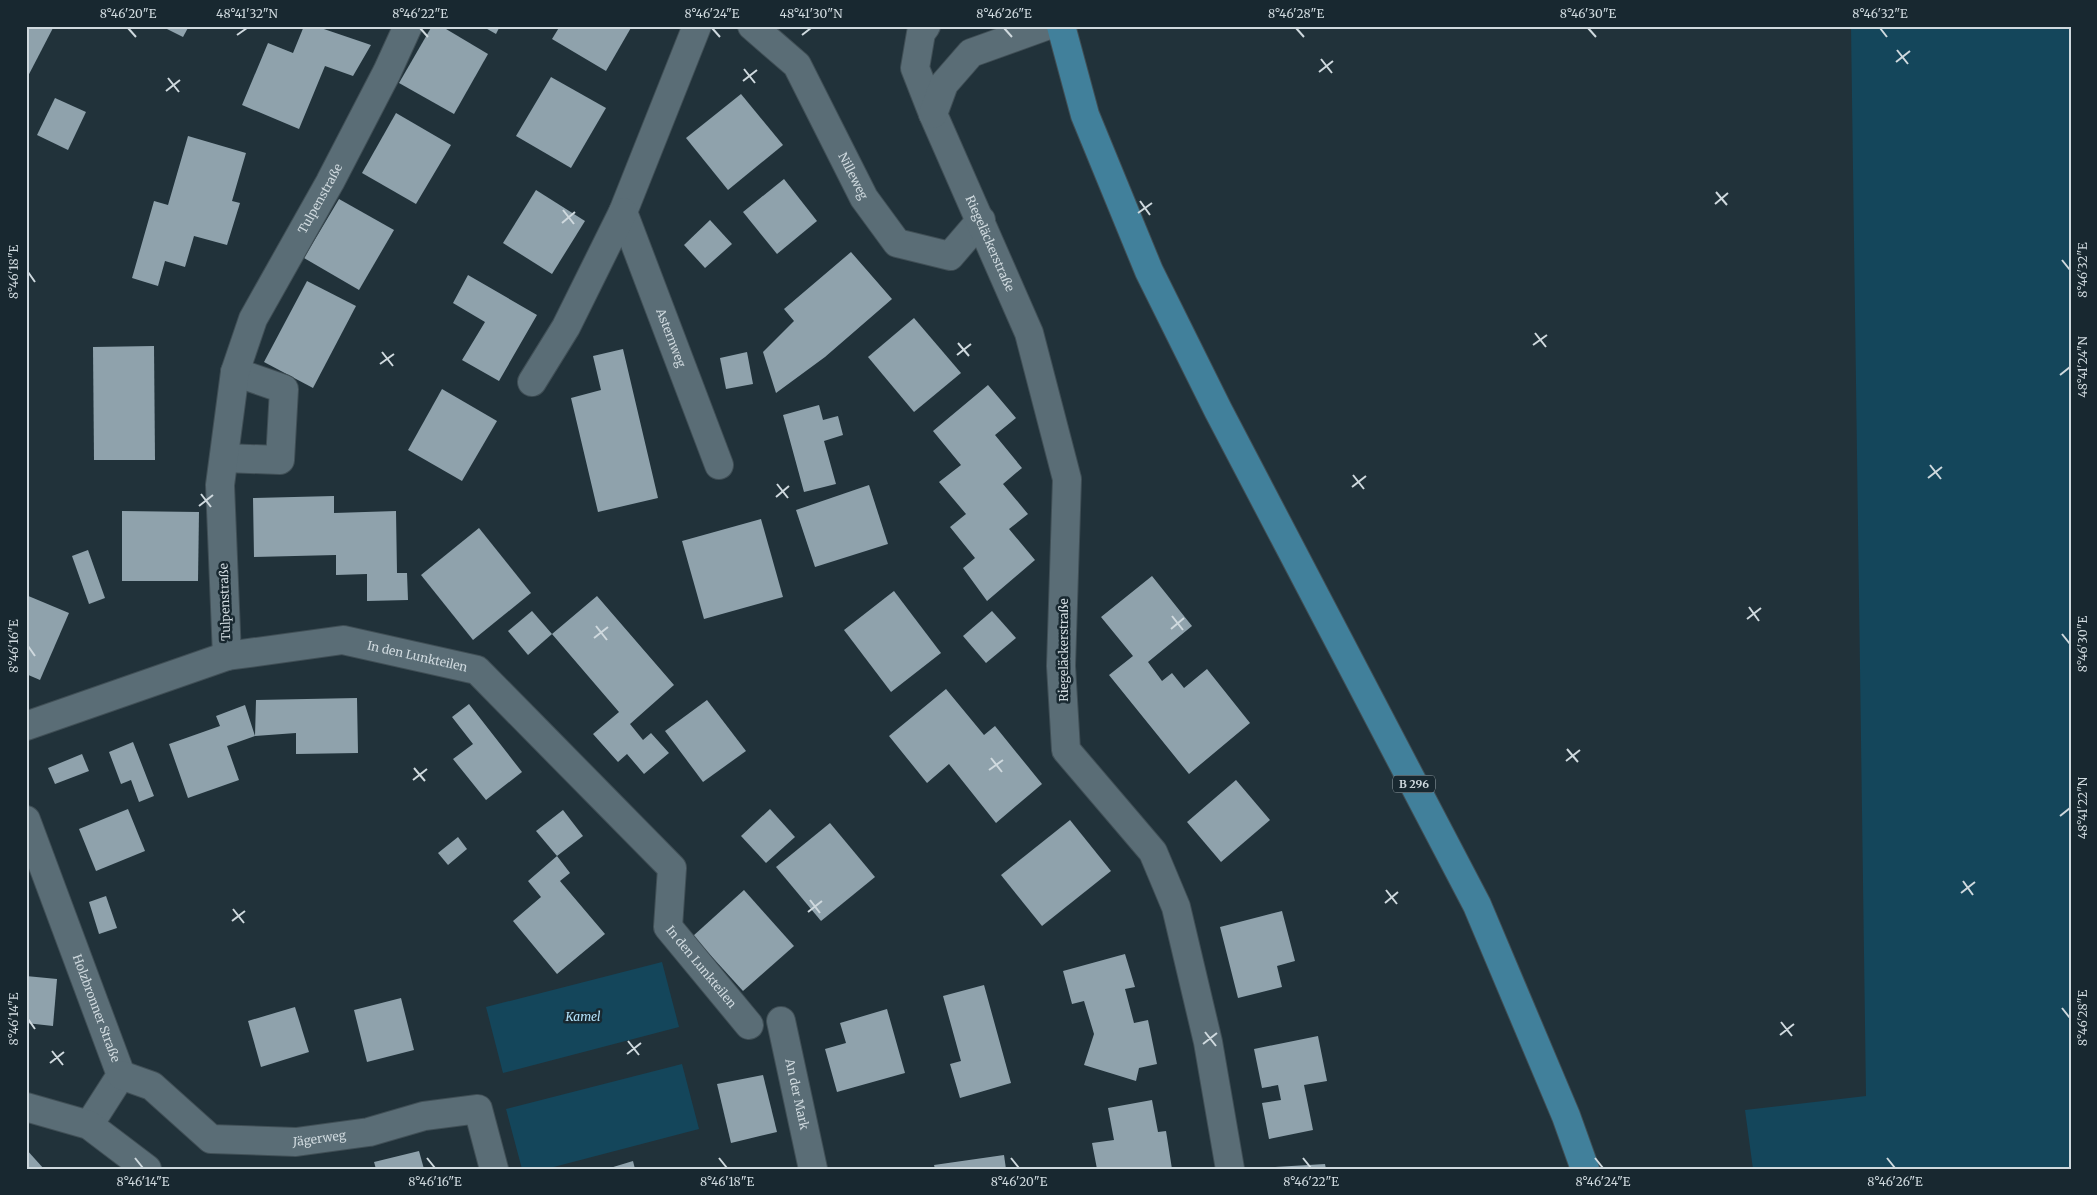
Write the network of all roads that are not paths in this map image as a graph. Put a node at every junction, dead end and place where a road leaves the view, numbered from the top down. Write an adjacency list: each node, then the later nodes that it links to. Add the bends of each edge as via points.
1 (408, 26): 10 (street, Tulpenstraße, via 330,182 253,319)
2 (697, 26): 8 (street)
3 (752, 26): 9 (street, Nilleweg, via 796,65 864,198 897,243 950,256)
4 (926, 26): 7 (street, Riegeläckerstraße, via 921,33 915,68)
5 (1046, 26): 7 (street, via 972,53 944,84)
6 (1062, 26): 26 (main road, B 296, via 1085,115 1149,271 1218,410 1477,905)
7 (933, 114): 9 (street, Riegeläckerstraße)
8 (623, 212): 11 (street, via 566,328); 13 (street, Asternweg)
9 (981, 220): 25 (street, Riegeläckerstraße, via 1029,333 1067,479 1061,666 1066,750 1153,852 1176,908 1208,1042)
10 (235, 372): 12 (street, Tulpenstraße); 12 (street, via 284,389 280,460)
11 (532, 382)
12 (224, 458): 14 (street, Tulpenstraße, via 220,485)
13 (719, 465)
14 (227, 656): 15 (street, In den Lunkteilen); 18 (street, In den Lunkteilen, via 343,640 477,670 672,868 668,927)
15 (26, 726)
16 (26, 820): 19 (street, Holzbronner Straße)
17 (781, 1021): 24 (street, An der Mark)
18 (749, 1025)
19 (120, 1075): 21 (street, Holzbronner Straße); 23 (street, Jägerweg, via 152,1086 211,1139 296,1142 369,1132 424,1116 478,1109)
20 (26, 1107): 21 (street)
21 (89, 1125): 22 (street)
22 (147, 1169)
23 (494, 1169)
24 (813, 1169)
25 (1230, 1169)
26 (1585, 1169)

